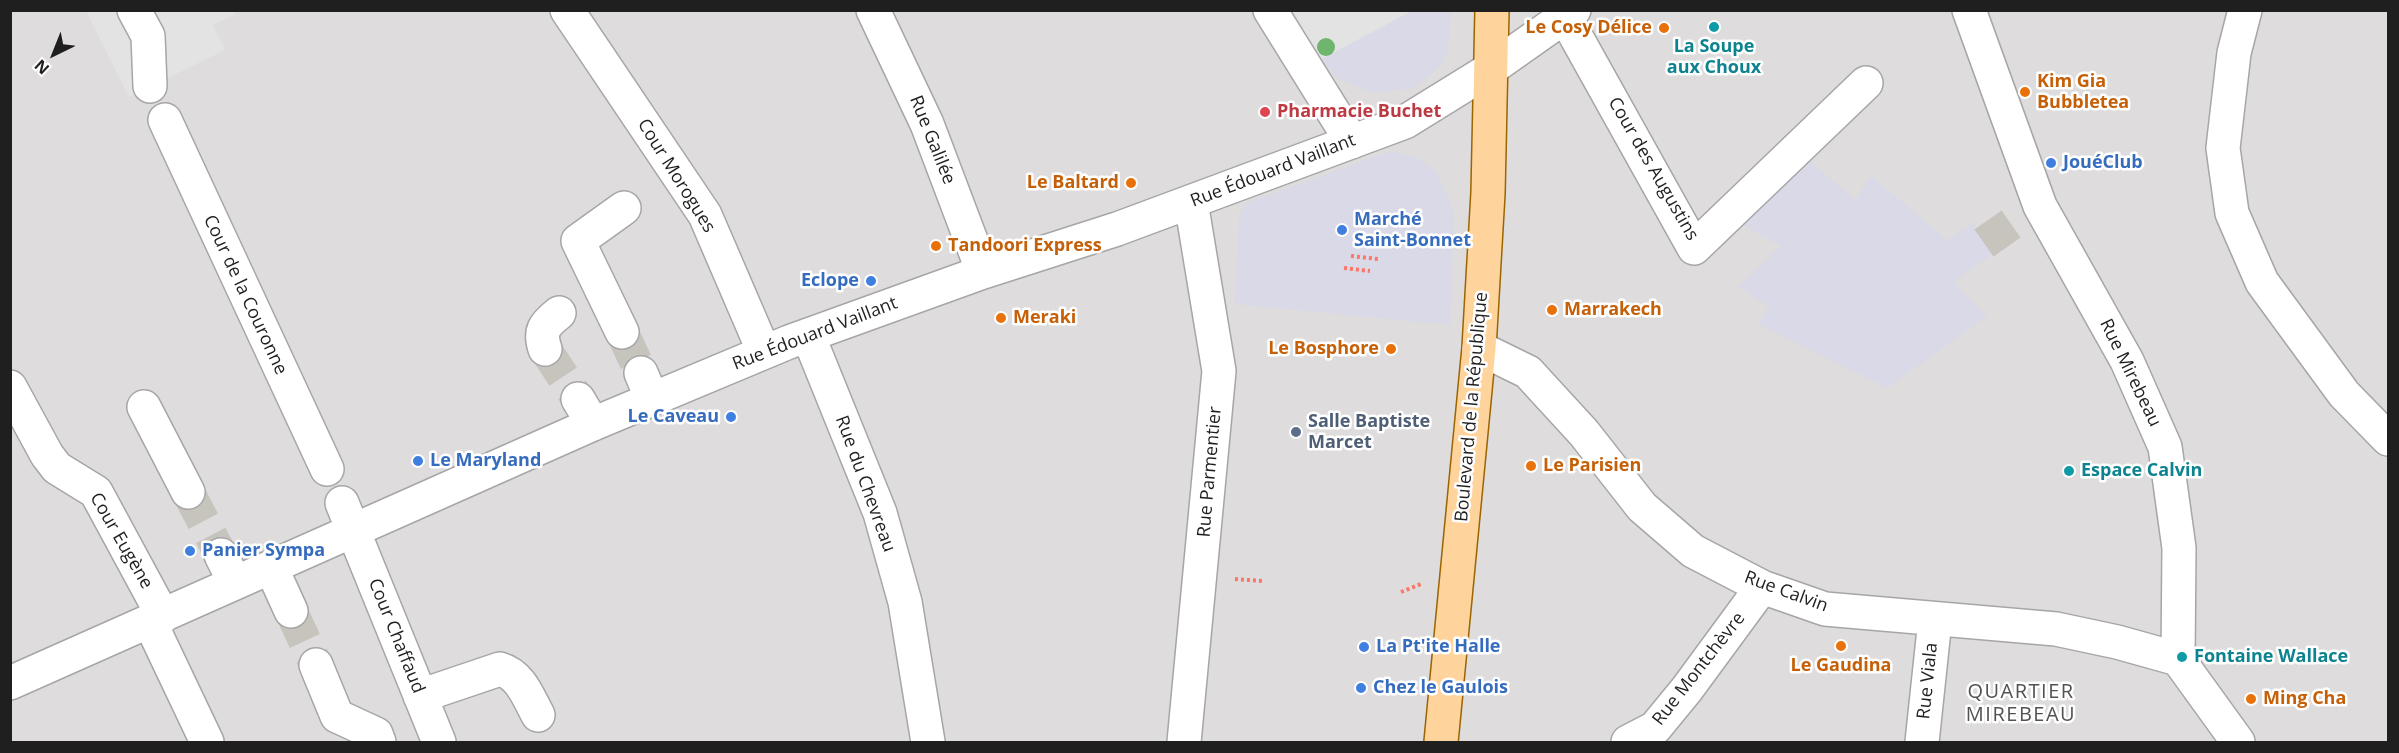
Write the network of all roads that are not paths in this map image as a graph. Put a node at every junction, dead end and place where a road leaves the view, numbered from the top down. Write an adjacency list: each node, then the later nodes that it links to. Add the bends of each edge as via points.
1 (134, 10): 11 (street, via 148,36)
2 (567, 10): 22 (street, Cour Morogues, via 705,215)
3 (873, 10): 16 (street, Rue Galilée, via 927,124)
4 (1270, 10): 13 (street)
5 (1492, 10): 9 (main road, Boulevard de la République)
6 (1969, 10): 34 (street, Rue Mirebeau, via 2032,210 2127,361 2165,447 2179,548)
7 (2245, 10): 25 (street, via 2234,53 2223,148 2232,213 2262,282 2344,394)
8 (1569, 13): 9 (street, Rue Édouard Vaillant); 10 (street, Cour des Augustins, via 1694,248)
9 (1489, 70): 13 (street, Rue Édouard Vaillant, via 1405,122); 20 (main road, Boulevard de la République, via 1488,193)
10 (1866, 82)
11 (150, 86)
12 (165, 120): 26 (street, Cour de la Couronne)
13 (1352, 141): 14 (street, Rue Édouard Vaillant)
14 (1191, 202): 16 (street, Rue Édouard Vaillant); 43 (street, Rue Parmentier, via 1219,371)
15 (624, 208): 18 (street, via 579,242)
16 (983, 272): 19 (street, Rue Édouard Vaillant)
17 (559, 313): 21 (street, via 542,330)
18 (622, 332)
19 (808, 335): 22 (street, Rue Édouard Vaillant); 42 (street, Rue du Chevreau, via 880,513 905,603)
20 (1479, 348): 30 (street, Rue Calvin, via 1528,372 1584,433 1642,507 1693,550); 44 (main road, Boulevard de la République)
21 (545, 349)
22 (764, 352): 28 (street, Rue Édouard Vaillant, via 646,386)
23 (10, 387): 32 (street, Cour Eugène, via 52,462 68,477 96,492)
24 (144, 406): 27 (street)
25 (2388, 439)
26 (327, 469)
27 (188, 492)
28 (348, 517): 29 (street, Rue Édouard Vaillant); 37 (street, Cour Chaffaud)
29 (271, 567): 31 (street); 32 (street, Rue Édouard Vaillant, via 228,569)
30 (1761, 587): 33 (street, Rue Calvin, via 1825,609); 45 (street, Rue Montchèvre, via 1655,728)
31 (291, 611)
32 (156, 619): 36 (street, Rue Édouard Vaillant); 39 (street)
33 (1935, 620): 34 (street, Rue Calvin, via 2056,629); 46 (street, Rue Viala)
34 (2178, 659): 47 (street)
35 (316, 665): 40 (street, via 337,716 376,734)
36 (10, 683)
37 (420, 696): 38 (street, via 500,669 519,681); 41 (street, Cour Chaffaud)
38 (538, 715)
39 (207, 742)
40 (379, 742)
41 (439, 742)
42 (928, 742)
43 (1184, 742)
44 (1441, 742)
45 (1628, 742)
46 (1922, 742)
47 (2238, 742)

